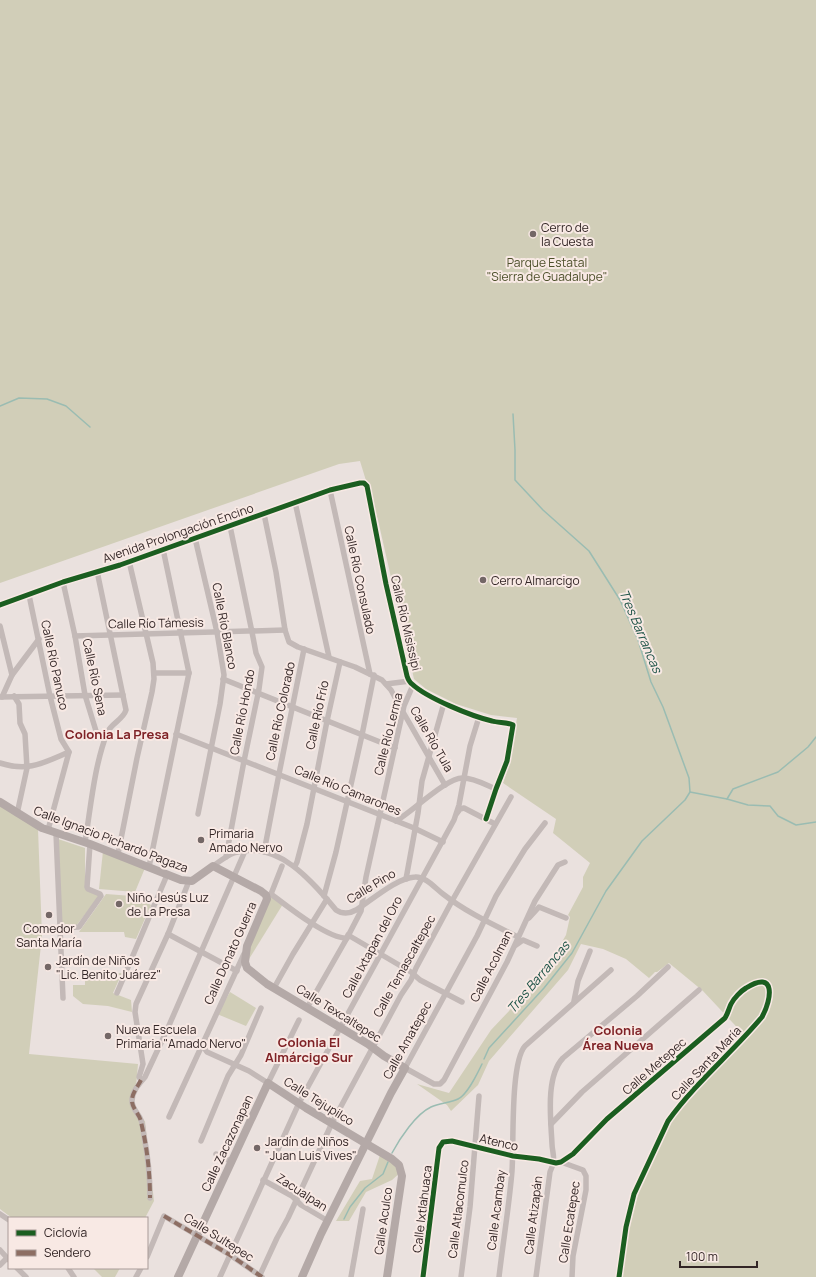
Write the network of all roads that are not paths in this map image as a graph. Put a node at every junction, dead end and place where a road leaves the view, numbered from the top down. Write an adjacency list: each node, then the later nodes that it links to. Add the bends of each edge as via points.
1 (364, 483): 2 (street, Avenida Prolongación Encino); 30 (street, Calle Río Misissipi, via 367,486 407,676)
2 (330, 490): 3 (street, Avenida Prolongación Encino); 27 (street, Calle Río Consulado)
3 (295, 502): 4 (street, Avenida Prolongación Encino); 23 (street)
4 (264, 514): 5 (street, Avenida Prolongación Encino); 14 (street, Calle Río Colorado)
5 (230, 526): 6 (street, Avenida Prolongación Encino); 16 (street, Calle Río Hondo)
6 (195, 538): 7 (street, Avenida Prolongación Encino); 15 (street, Calle Río Blanco)
7 (163, 549): 8 (street, Avenida Prolongación Encino); 18 (street)
8 (129, 561): 9 (street, Avenida Prolongación Encino); 17 (street)
9 (97, 571): 10 (street, Avenida Prolongación Encino); 19 (street)
10 (63, 582): 11 (street, Avenida Prolongación Encino); 20 (street, Calle Río Sena)
11 (29, 595): 12 (street, Avenida Prolongación Encino); 21 (street, Calle Río Panuco)
12 (0, 605)
13 (0, 626): 28 (street)
14 (285, 630): 16 (street, Calle Río Támesis); 22 (street, Calle Río Colorado, via 291,644)
15 (217, 632): 16 (street, Calle Río Támesis); 18 (street, Calle Río Támesis); 29 (street, Calle Río Blanco)
16 (252, 632): 32 (street, Calle Río Hondo, via 262,667)
17 (146, 634): 18 (street, Calle Río Támesis); 19 (street, Calle Río Támesis); 25 (street)
18 (182, 634): 26 (street)
19 (111, 635): 20 (street, Calle Río Támesis); 34 (street)
20 (74, 636): 33 (street, Calle Río Sena)
21 (39, 639): 28 (street); 36 (street, Calle Río Panuco)
22 (304, 649): 23 (street); 39 (street, Calle Río Colorado)
23 (329, 657): 24 (street)
24 (340, 662): 27 (street); 42 (street, Calle Río Frío)
25 (154, 673): 26 (street); 77 (street)
26 (189, 673): 43 (street)
27 (372, 674): 31 (street); 44 (street, Calle Río Consulado)
28 (12, 675): 37 (street)
29 (223, 680): 32 (street); 46 (street, Calle Río Blanco)
30 (411, 683): 31 (street, Calle Río Misissipi); 38 (street, Calle Río Misissipi); 40 (street, Calle Río Lerma)
31 (386, 684): 40 (street, Calle Río Tula)
32 (258, 694): 39 (street); 50 (street, Calle Río Hondo)
33 (85, 695): 34 (street); 36 (street); 45 (street, Calle Río Sena, via 96,731)
34 (123, 695): 45 (street, via 126,712 110,727)
35 (14, 696): 36 (street); 37 (street); 52 (street, via 19,704 20,723 25,734)
36 (50, 696): 48 (street, Calle Río Panuco, via 61,740)
37 (1, 697)
38 (444, 703): 41 (street, Calle Río Misissipi); 49 (street)
39 (292, 708): 42 (street); 53 (street, Calle Río Colorado)
40 (403, 712): 47 (street, Calle Río Lerma); 49 (street, Calle Río Tula)
41 (479, 717): 54 (street, Calle Ixtapan del Oro, via 470,746); 57 (street, Calle Río Misissipi, via 512,725 507,761)
42 (326, 721): 44 (street); 56 (street, Calle Río Frío)
43 (176, 734): 46 (street, Calle Río Camarones); 83 (street)
44 (362, 736): 47 (street); 60 (street, Calle Río Consulado)
45 (105, 738): 74 (street)
46 (210, 747): 50 (street, Calle Río Camarones); 63 (street, Calle Río Blanco)
47 (395, 748): 64 (street, Calle Río Lerma)
48 (69, 752): 52 (street); 71 (street)
49 (429, 757): 55 (street, Calle Río Tula); 61 (street, via 422,780)
50 (244, 761): 53 (street, Calle Río Camarones); 78 (street, Calle Río Hondo)
51 (0, 763): 52 (street)
52 (27, 768): 62 (street)
53 (278, 774): 56 (street, Calle Río Camarones); 76 (street, Calle Río Colorado)
54 (465, 778): 55 (street); 57 (street); 65 (street, Calle Ixtapan del Oro)
55 (446, 785): 61 (street)
56 (313, 788): 60 (street, Calle Río Camarones); 82 (street, Calle Río Frío, via 307,824)
57 (496, 789): 66 (street)
58 (511, 797): 69 (street, Calle Temascaltepec)
59 (0, 802): 62 (street, Calle Ignacio Pichardo Pagaza)
60 (347, 802): 64 (street, Calle Río Camarones); 90 (street, Calle Río Consulado)
61 (419, 805): 67 (street); 70 (street)
62 (17, 814): 71 (street, Calle Ignacio Pichardo Pagaza)
63 (198, 814)
64 (380, 815): 67 (street, Calle Río Camarones); 92 (street, Calle Río Lerma)
65 (456, 815): 66 (street, via 464,808); 73 (street, Calle Ixtapan del Oro)
66 (486, 819): 69 (street)
67 (396, 821): 70 (street, Calle Río Camarones)
68 (545, 823): 95 (street, Calle Amatepec, via 525,849)
69 (495, 824): 91 (street, Calle Temascaltepec)
70 (414, 828): 73 (street, Calle Río Camarones); 87 (street)
71 (48, 830): 72 (street, Calle Ignacio Pichardo Pagaza)
72 (56, 833): 74 (street, Calle Ignacio Pichardo Pagaza); 97 (street)
73 (443, 842): 86 (street, Calle Ixtapan del Oro)
74 (87, 843): 77 (street, Calle Ignacio Pichardo Pagaza); 97 (street, via 87,887 101,896 79,927)
75 (245, 851): 76 (street, Calle Pino); 78 (street, Calle Pino); 85 (street)
76 (264, 852): 82 (street, Calle Pino)
77 (118, 854): 83 (street, Calle Ignacio Pichardo Pagaza)
78 (226, 857): 80 (street, Calle Pino)
79 (565, 862): 94 (street, Calle Acolman, via 558,865 539,893)
80 (213, 866): 85 (street); 88 (street, Calle Pino)
81 (282, 866): 89 (street, Calle Donato Guerra)
82 (295, 866): 90 (street, Calle Pino)
83 (149, 867): 84 (street, Calle Ignacio Pichardo Pagaza)
84 (167, 875): 88 (street, Calle Ignacio Pichardo Pagaza, via 181,880); 114 (street)
85 (233, 876): 89 (street); 105 (street)
86 (422, 878): 87 (street, Calle Pino); 91 (street); 106 (street, Calle Ixtapan del Oro)
87 (406, 879): 92 (street, Calle Pino)
88 (192, 880): 98 (street)
89 (268, 894): 96 (street); 101 (street, Calle Donato Guerra)
90 (325, 898): 92 (street, Calle Pino, via 336,910 344,913 353,912); 96 (street, Calle Río Consulado)
91 (452, 901): 95 (street); 110 (street, Calle Temascaltepec)
92 (362, 906): 99 (street)
93 (566, 918): 94 (street, via 539,907)
94 (526, 920): 100 (street, Calle Acolman)
95 (484, 921): 100 (street); 115 (street, Calle Amatepec)
96 (311, 923): 99 (street, via 340,938); 112 (street, Calle Río Consulado)
97 (60, 928): 116 (street)
98 (168, 934): 105 (street); 127 (street, via 136,1004 142,1064 139,1077)
99 (348, 937): 106 (street); 120 (street)
100 (518, 937): 103 (street, Calle Acolman)
101 (247, 946): 109 (street, Calle Donato Guerra); 112 (street, Calle Texcaltepec, via 247,968)
102 (537, 946): 103 (street, via 523,940)
103 (513, 948): 129 (street, Calle Acolman)
104 (590, 951): 117 (street, via 578,981)
105 (201, 952): 109 (street); 127 (street, via 145,1077)
106 (381, 955): 110 (street); 122 (street, Calle Ixtapan del Oro)
107 (668, 967): 134 (street, Calle Atizapán, via 559,1062 553,1078)
108 (611, 970): 117 (street, Calle Acambay)
109 (236, 972): 123 (street, Calle Donato Guerra)
110 (413, 974): 115 (street); 124 (street, Calle Temascaltepec)
111 (763, 982): 142 (street, Calle Metepec, via 740,993 731,1004 725,1018); 171 (street, Calle Santa María, via 769,986 770,991 762,1017 675,1112 662,1133 634,1194)
112 (274, 988): 120 (street, Calle Texcaltepec)
113 (699, 990): 134 (street, via 582,1092)
114 (116, 993)
115 (446, 994): 118 (street); 126 (street, Calle Amatepec)
116 (62, 998)
117 (574, 1001): 140 (street, Calle Acambay, via 521,1052 516,1074)
118 (462, 1002)
119 (261, 1008): 125 (street)
120 (307, 1008): 122 (street, Calle Texcaltepec)
121 (299, 1020): 128 (street, Calle Zacazonapan)
122 (340, 1028): 124 (street, Calle Texcaltepec); 131 (street, Calle Ixtapan del Oro)
123 (202, 1045): 125 (street, Calle Tejupilco, via 207,1052); 132 (street, Calle Donato Guerra)
124 (372, 1047): 126 (street, Calle Texcaltepec); 133 (street, Calle Temascaltepec)
125 (235, 1064): 128 (street, Calle Tejupilco); 135 (street)
126 (406, 1068): 129 (street, Calle Texcaltepec, via 434,1084); 136 (street, Calle Amatepec)
127 (141, 1080): 146 (street, via 134,1091 132,1101 141,1120 147,1152)
128 (268, 1083): 131 (street, Calle Tejupilco); 141 (street, Calle Zacazonapan)
129 (440, 1084)
130 (479, 1096): 138 (street, Calle Atlacomulco)
131 (299, 1103): 133 (street, Calle Tejupilco); 145 (street, Calle Ixtapan del Oro)
132 (169, 1117)
133 (332, 1123): 136 (street, Calle Tejupilco); 147 (street, Calle Temascaltepec)
134 (551, 1124): 143 (street, Calle Atizapán)
135 (201, 1141)
136 (366, 1144): 144 (street, Calle Tejupilco, via 392,1159); 149 (street, Calle Amatepec)
137 (441, 1144): 138 (street, Atenco, via 448,1141); 166 (street, Calle Ixtlahuaca)
138 (476, 1147): 140 (street, Atenco); 167 (street, Calle Atlacomulco)
139 (216, 1154): 141 (street)
140 (513, 1156): 143 (street, Atenco); 168 (street, Calle Acambay)
141 (232, 1162): 150 (street, Calle Zacazonapan)
142 (561, 1162): 143 (street); 170 (street, Calle Ecatepec, via 583,1170 586,1176)
143 (554, 1163): 169 (street, Calle Atizapán, via 550,1172)
144 (400, 1168): 165 (street, Calle Aculco, via 402,1176)
145 (263, 1180): 147 (street, Zacualpan); 153 (street, Calle Ixtapan del Oro)
146 (150, 1198)
147 (296, 1200): 149 (street, Zacualpan); 158 (street, Calle Temascaltepec)
148 (363, 1209): 164 (street)
149 (328, 1221): 163 (street, Calle Amatepec)
150 (198, 1235): 152 (street, Calle Sultepec, via 164,1216); 153 (street, Calle Sultepec); 161 (street, Calle Zacazonapan)
151 (0, 1250): 154 (street)
152 (148, 1255)
153 (230, 1255): 158 (street, Calle Sultepec); 162 (street, Calle Ixtapan del Oro)
154 (8, 1259): 155 (street)
155 (0, 1265)
156 (18, 1269): 159 (street)
157 (69, 1270): 160 (street)
158 (260, 1276)
159 (26, 1277)
160 (74, 1277)
161 (178, 1277)
162 (220, 1277)
163 (302, 1277)
164 (350, 1277)
165 (387, 1277)
166 (423, 1277)
167 (461, 1277)
168 (499, 1277)
169 (536, 1277)
170 (572, 1277)
171 (619, 1277)

